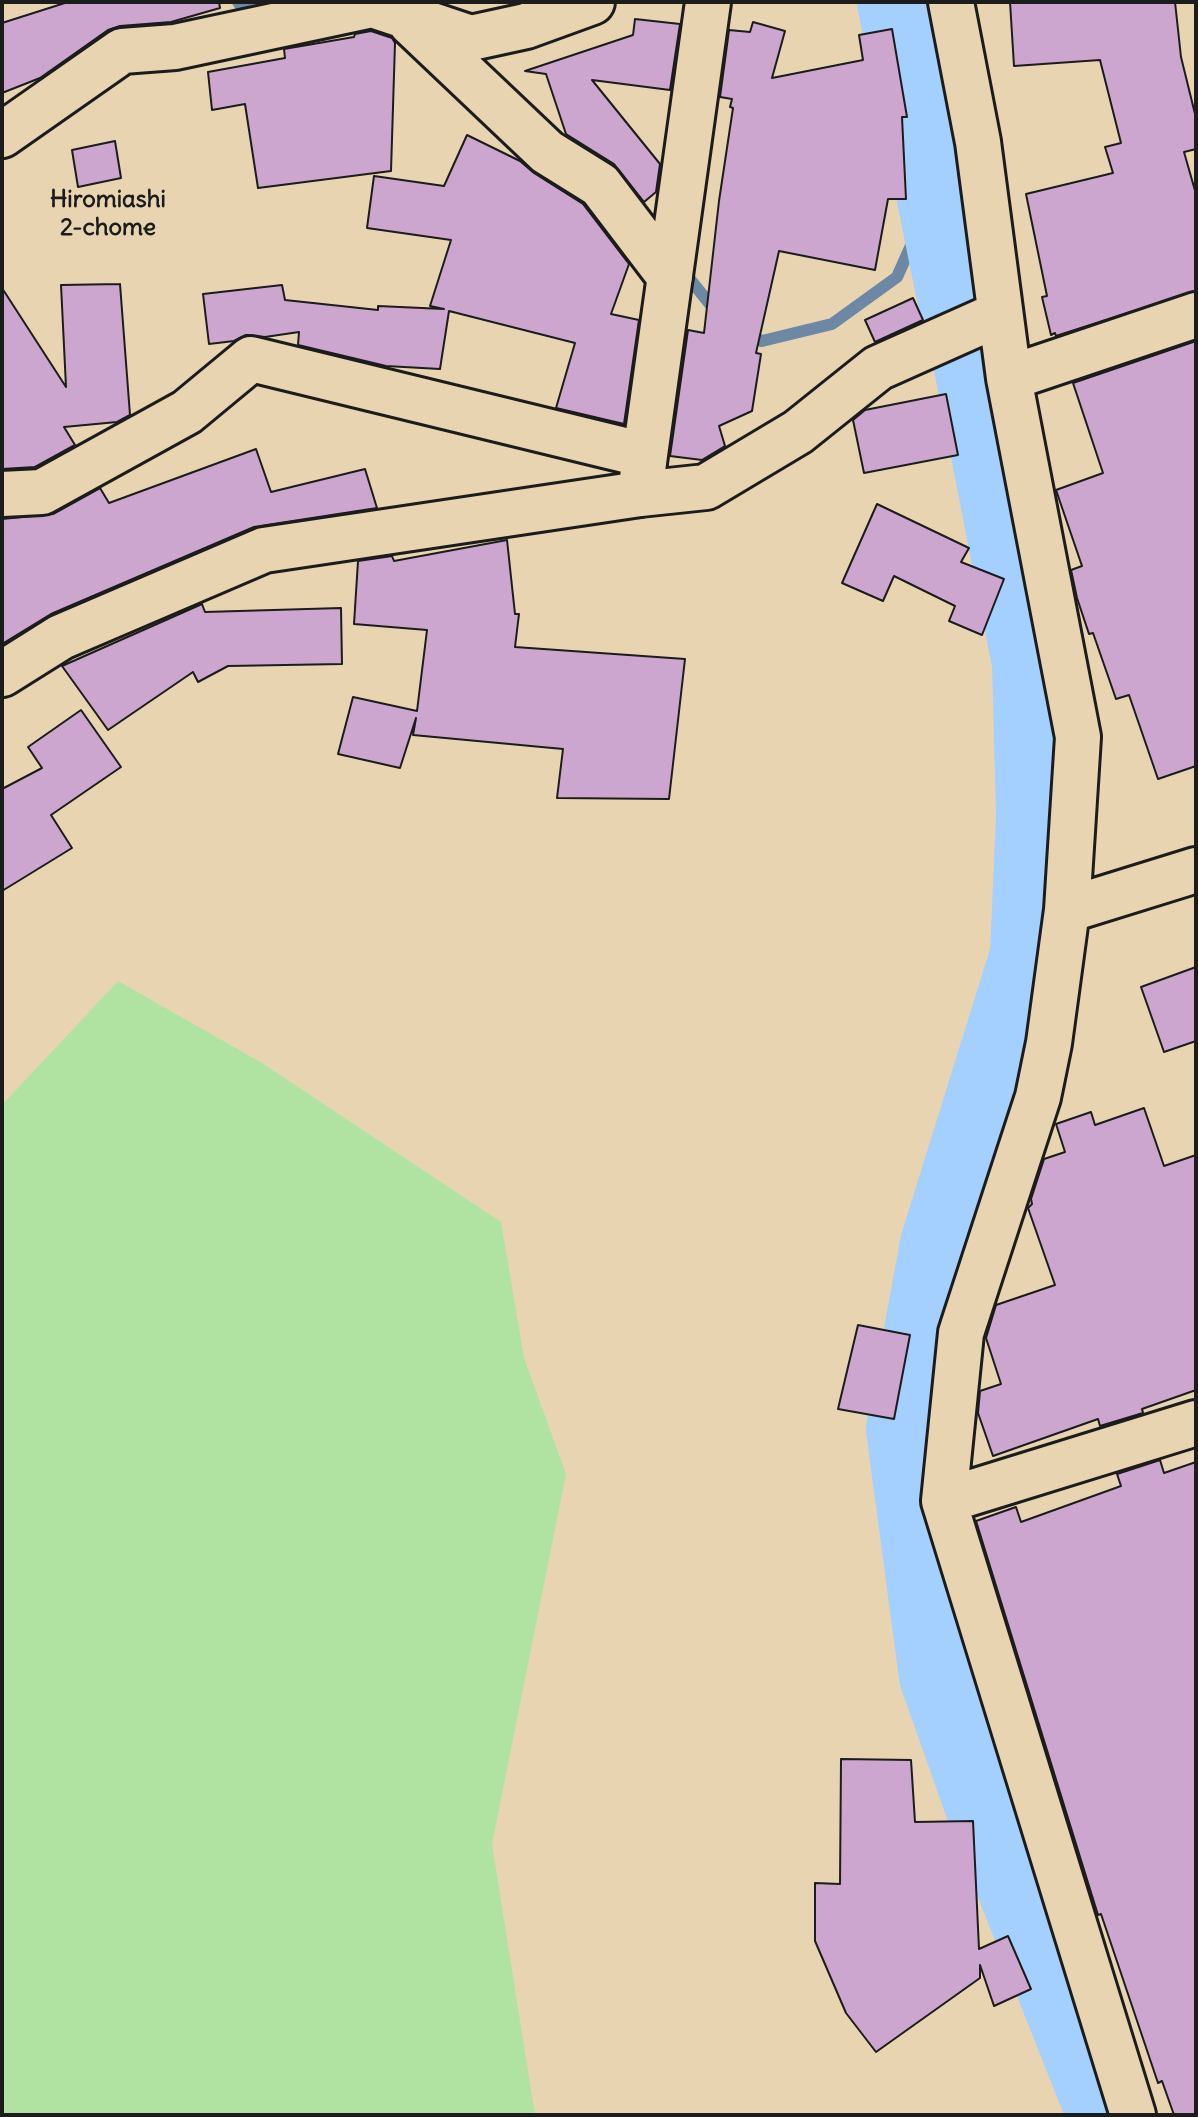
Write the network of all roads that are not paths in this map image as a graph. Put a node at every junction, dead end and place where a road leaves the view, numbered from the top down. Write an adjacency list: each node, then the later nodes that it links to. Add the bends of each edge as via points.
1 (592, 2): 4 (street, via 526,26 471,38)
2 (708, 2): 6 (street)
3 (951, 2): 7 (street, via 978,142)
4 (404, 16): 5 (street, via 372,5 175,47 122,51); 6 (street, via 547,152 600,185)
5 (2, 135)
6 (670, 277): 10 (street)
7 (999, 314): 9 (street); 10 (street, via 878,368 798,432 706,487)
8 (1196, 315): 9 (street)
9 (1009, 378): 14 (street, via 1078,737)
10 (642, 475): 11 (street, via 251,359 187,412 42,492); 12 (street, via 264,550 61,637)
11 (2, 494)
12 (2, 674)
13 (1196, 870): 14 (street)
14 (1067, 910): 16 (street, via 1038,1097 961,1333)
15 (1196, 1423): 16 (street)
16 (944, 1501): 17 (street)
17 (1133, 2115)

